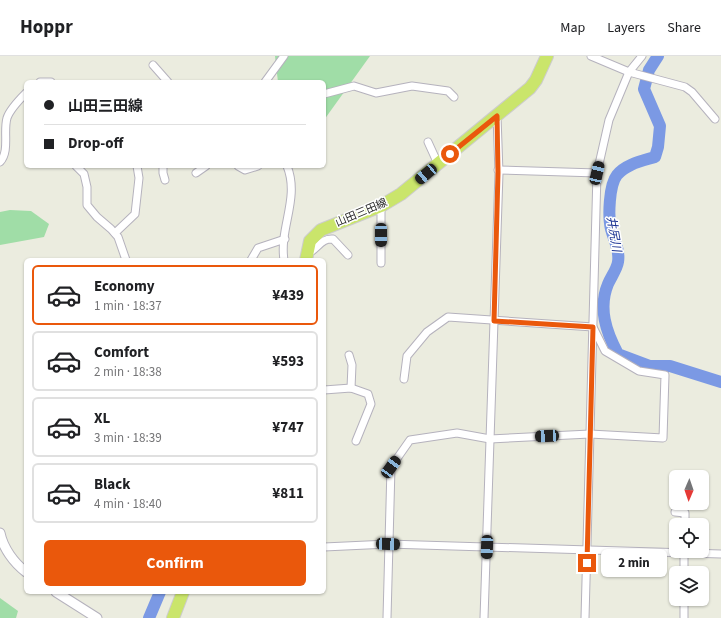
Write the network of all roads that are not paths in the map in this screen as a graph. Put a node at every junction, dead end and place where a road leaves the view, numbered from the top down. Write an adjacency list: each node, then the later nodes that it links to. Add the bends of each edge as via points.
1 (284, 56): 8 (street)
2 (547, 56): 12 (main road, 山田三田線, via 530,88)
3 (591, 56): 6 (street)
4 (642, 56): 6 (street)
5 (153, 65): 7 (street)
6 (629, 72): 13 (street, via 685,87); 26 (street, via 609,120)
7 (166, 80)
8 (266, 80)
9 (326, 93): 11 (street, via 354,86 376,93 412,86 448,91)
10 (24, 95): 15 (street, via 7,118 4,155)
11 (454, 97)
12 (497, 116): 16 (main road, 山田三田線); 24 (street)
13 (715, 119)
14 (428, 142): 16 (street)
15 (0, 162)
16 (438, 164): 28 (main road, 山田三田線, via 410,188)
17 (78, 168): 29 (street, via 84,174 87,205)
18 (138, 168): 29 (street, via 140,178 135,214)
19 (163, 168): 27 (street)
20 (203, 168): 25 (street)
21 (242, 168): 22 (street)
22 (252, 168)
23 (288, 168): 30 (street, via 292,190)
24 (498, 170): 26 (street); 37 (street)
25 (196, 173)
26 (597, 173): 38 (street)
27 (165, 180)
28 (381, 206): 31 (main road, 山田三田線, via 321,230 310,241); 36 (street)
29 (114, 233): 33 (street)
30 (285, 239): 34 (street, via 258,248); 35 (street)
31 (306, 255): 32 (street, via 324,240 333,239)
32 (348, 255)
33 (125, 258)
34 (252, 258)
35 (284, 258)
36 (381, 263)
37 (494, 321): 38 (street); 40 (street, via 448,317 427,332 407,356); 44 (street)
38 (593, 327): 43 (street); 43 (street, via 604,351 639,370 665,374 663,438)
39 (348, 356): 41 (street, via 352,365)
40 (404, 379)
41 (351, 388): 42 (street); 45 (street, via 368,394 371,404)
42 (326, 390)
43 (590, 434): 44 (street); 52 (street)
44 (490, 439): 49 (street, via 457,433 410,440 391,467); 51 (street)
45 (356, 441)
46 (675, 512): 47 (street, via 685,513)
47 (685, 518)
48 (0, 533): 56 (street, via 8,551)
49 (388, 544): 50 (street); 51 (street); 62 (street)
50 (326, 547)
51 (487, 547): 52 (street); 63 (street)
52 (587, 549): 53 (street); 64 (street)
53 (669, 552)
54 (709, 553): 55 (street)
55 (721, 554)
56 (24, 570)
57 (59, 594): 60 (street)
58 (182, 594): 61 (main road)
59 (684, 606): 65 (street)
60 (97, 618)
61 (173, 618)
62 (387, 618)
63 (484, 618)
64 (585, 618)
65 (684, 618)

